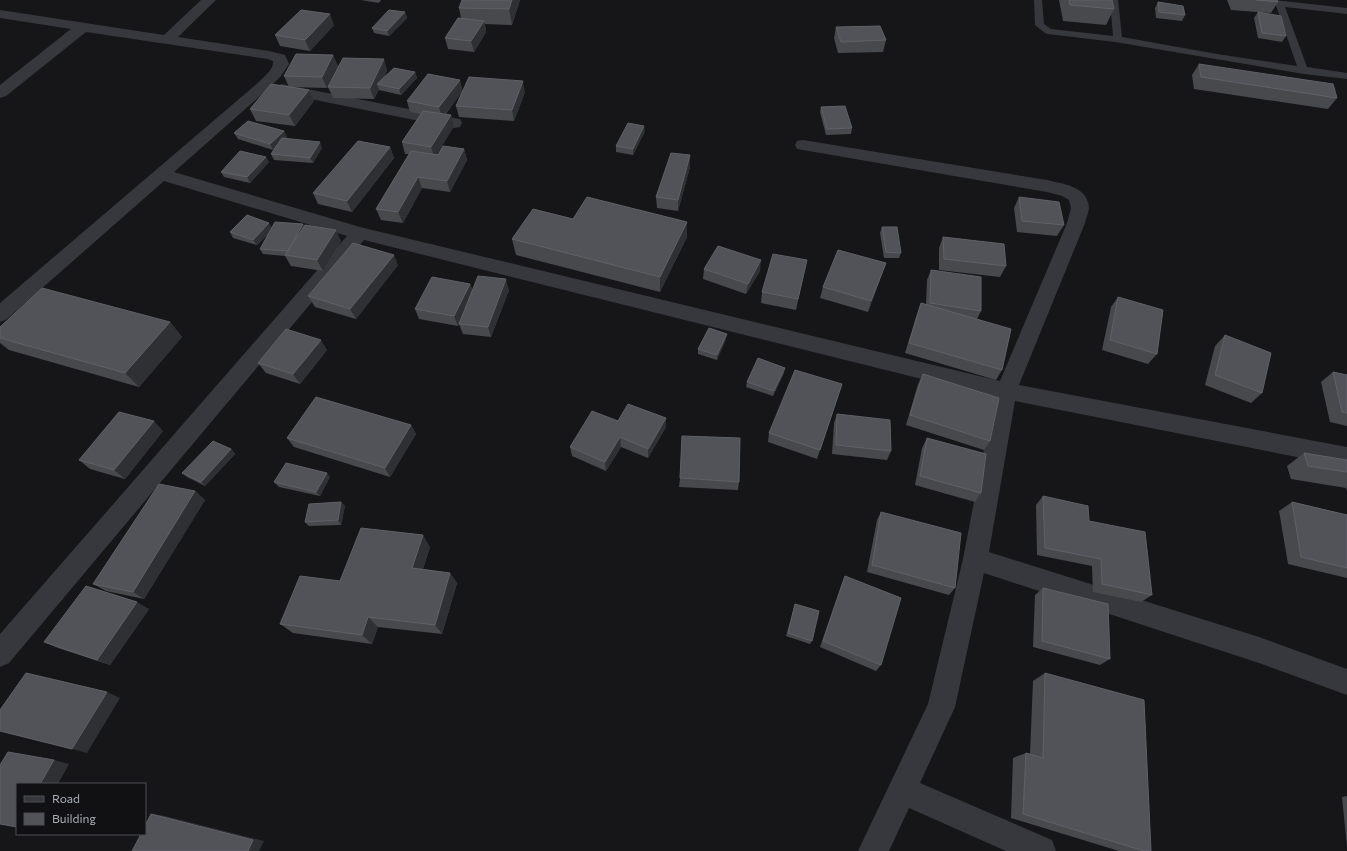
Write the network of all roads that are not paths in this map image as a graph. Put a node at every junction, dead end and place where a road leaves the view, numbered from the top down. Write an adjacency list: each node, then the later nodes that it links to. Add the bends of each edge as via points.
1 (209, 0): 9 (street)
2 (1038, 0): 8 (lane, via 1040,25 1046,30)
3 (1114, 0): 8 (lane, via 1118,36)
4 (1278, 2): 5 (lane); 10 (lane)
5 (1347, 11)
6 (0, 14): 7 (street)
7 (83, 27): 9 (street); 13 (street)
8 (1115, 39): 10 (lane)
9 (167, 40): 12 (street, via 280,58 281,64 276,73)
10 (1304, 70): 11 (lane)
11 (1347, 76)
12 (264, 85): 14 (street); 16 (street)
13 (0, 93)
14 (454, 123)
15 (803, 144): 19 (street, via 1047,186 1068,191 1077,197 1080,208 1076,223)
16 (161, 174): 17 (street); 18 (street)
17 (360, 233): 19 (street); 22 (street)
18 (0, 314)
19 (1006, 391): 20 (street); 21 (street)
20 (1347, 457)
21 (976, 559): 23 (street, via 1259,650); 24 (street, via 941,707)
22 (0, 654)
23 (1347, 682)
24 (902, 790): 25 (street); 26 (street)
25 (873, 851)
26 (1041, 851)

